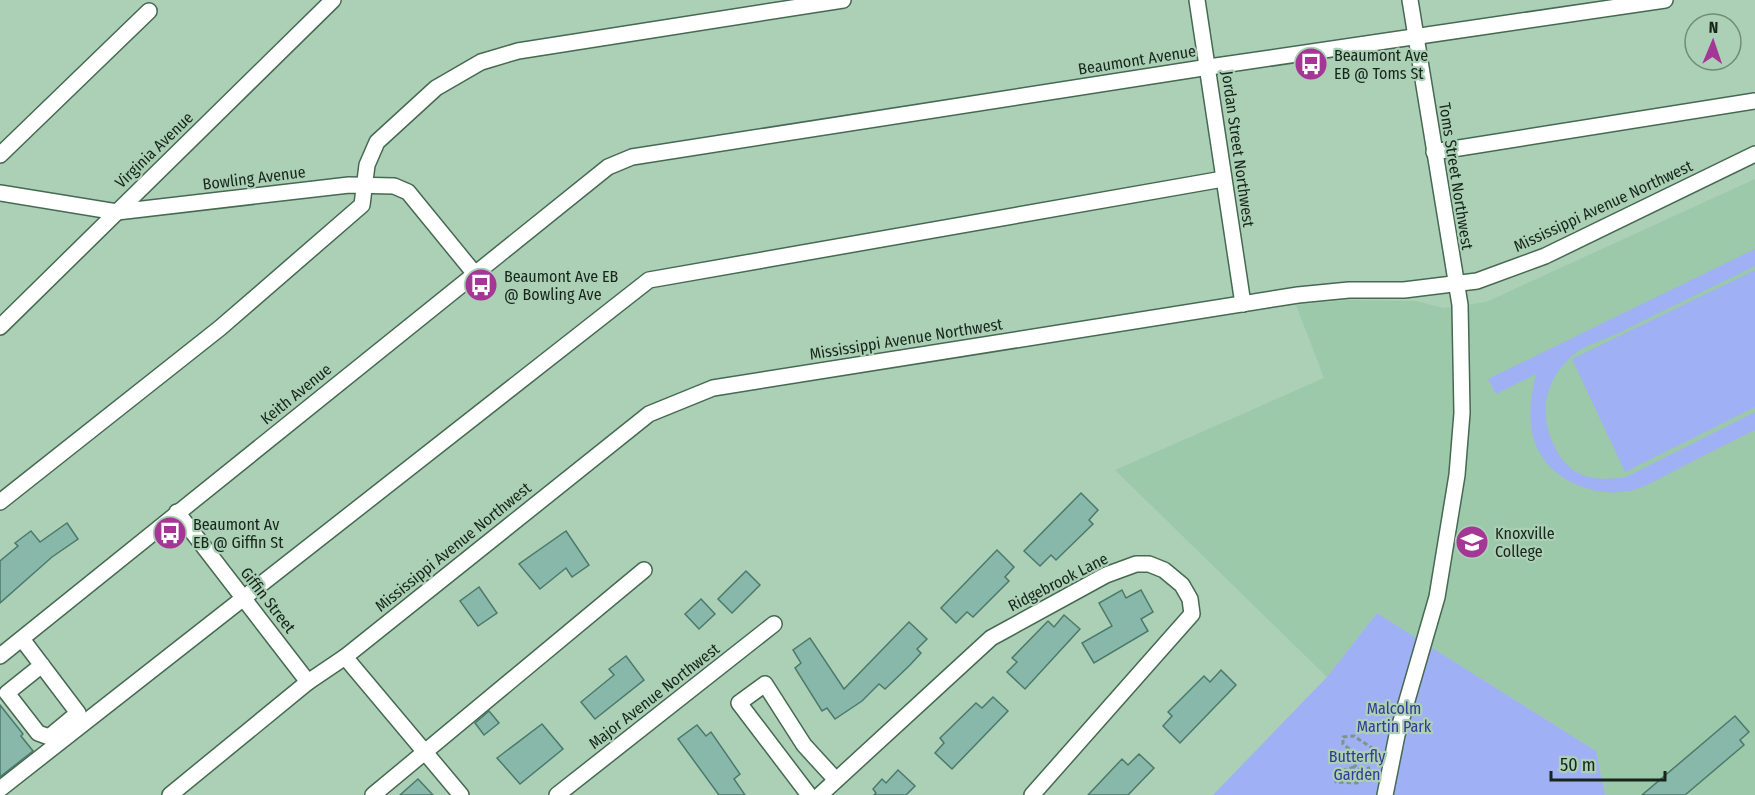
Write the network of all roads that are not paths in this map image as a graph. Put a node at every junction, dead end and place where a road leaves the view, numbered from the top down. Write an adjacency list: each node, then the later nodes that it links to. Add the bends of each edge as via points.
1 (333, 0): 17 (street, Virginia Avenue)
2 (843, 0): 15 (street, via 518,51 481,62 436,88 378,142 367,165)
3 (1197, 0): 8 (street, Jordan Street Northwest)
4 (1410, 0): 7 (street, Toms Street Northwest)
5 (1665, 0): 7 (street, Beaumont Avenue)
6 (149, 11): 12 (street)
7 (1416, 38): 8 (street, Beaumont Avenue); 10 (street, Toms Street Northwest)
8 (1209, 67): 13 (street, Beaumont Avenue, via 632,158); 14 (street, Jordan Street Northwest)
9 (1755, 101): 10 (street)
10 (1434, 153): 19 (street, Toms Street Northwest)
11 (1755, 154): 19 (street, Mississippi Avenue Northwest, via 1545,256)
12 (0, 155)
13 (617, 164): 18 (street, Keith Avenue, via 608,167)
14 (1223, 179): 20 (street, Jordan Street Northwest); 25 (street, via 650,280)
15 (365, 184): 17 (street, Bowling Avenue); 18 (street, Bowling Avenue, via 394,186 408,192); 22 (street, via 362,205 353,213 220,328)
16 (0, 193): 17 (street, Bowling Avenue)
17 (117, 212): 21 (street, Virginia Avenue)
18 (475, 274): 23 (street, Keith Avenue)
19 (1455, 286): 20 (street, Mississippi Avenue Northwest, via 1349,290); 36 (street, Toms Street Northwest, via 1460,305 1462,413 1456,475 1437,597 1394,746)
20 (1243, 304): 29 (street, Mississippi Avenue Northwest, via 713,388 649,414)
21 (0, 327)
22 (0, 502)
23 (177, 512): 25 (street, Giffin Street); 27 (street, Keith Avenue)
24 (644, 570): 33 (street)
25 (243, 597): 31 (street, Giffin Street); 35 (street)
26 (774, 624): 40 (street, Major Avenue Northwest)
27 (22, 639): 28 (street, Keith Avenue); 30 (street)
28 (0, 656)
29 (345, 657): 31 (street, Mississippi Avenue Northwest); 33 (street)
30 (42, 665): 32 (street); 32 (street, via 78,713 49,737 38,733)
31 (309, 682): 37 (street, Mississippi Avenue Northwest)
32 (4, 694)
33 (425, 752): 38 (street); 39 (street)
34 (836, 780): 41 (street, via 804,745 765,684 739,703); 42 (street, Ridgebrook Lane); 43 (street, Ridgebrook Lane, via 991,638 1106,575 1136,564 1164,570 1182,585 1192,614)
35 (0, 789)
36 (1386, 792)
37 (170, 795)
38 (373, 795)
39 (461, 795)
40 (557, 795)
41 (809, 795)
42 (820, 795)
43 (1032, 795)

